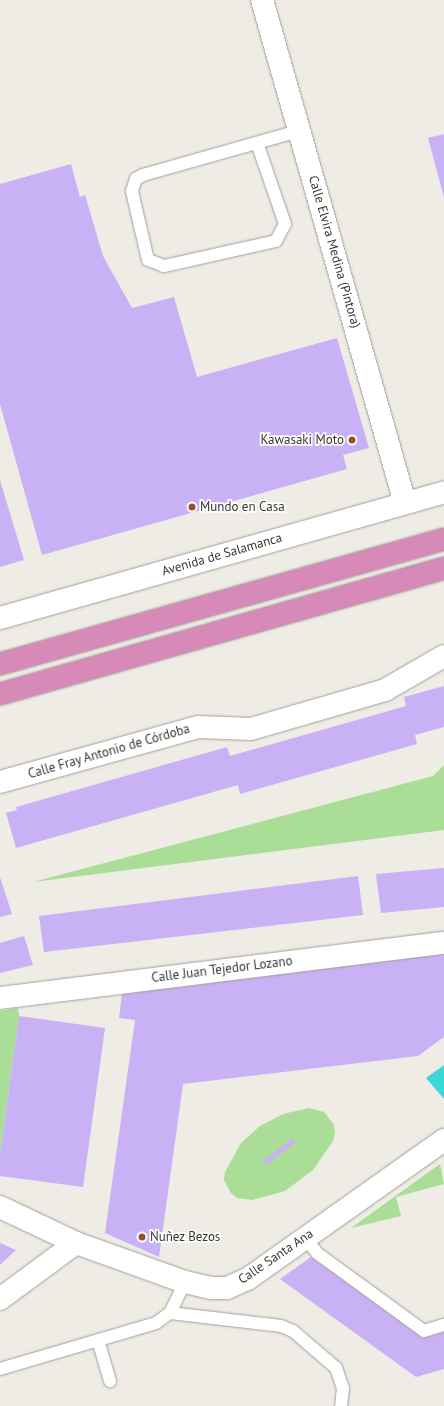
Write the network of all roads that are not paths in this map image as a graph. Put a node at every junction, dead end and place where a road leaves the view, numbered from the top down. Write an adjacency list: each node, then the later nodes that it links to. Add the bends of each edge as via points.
1 (262, 0): 2 (street, Calle Elvira Medina (Pintora))
2 (299, 131): 3 (lane); 5 (street, Calle Elvira Medina (Pintora))
3 (257, 143): 3 (lane, via 136,179 132,191 148,260 164,266 276,241 285,224)
4 (444, 492): 5 (street, Avenida de Salamanca)
5 (405, 503): 8 (street, Avenida de Salamanca)
6 (444, 539): 10 (highway)
7 (444, 568): 11 (highway)
8 (0, 618)
9 (444, 656): 12 (street, Calle Fray Antonio de Córdoba, via 385,690 250,729 198,727)
10 (0, 664)
11 (0, 694)
12 (0, 782)
13 (444, 943): 14 (street, Calle Juan Tejedor Lozano)
14 (0, 998)
15 (444, 1140): 17 (street, Calle Santa Ana)
16 (0, 1207): 18 (street, Calle Santa Ana)
17 (305, 1238): 19 (street, Calle Santa Ana, via 249,1278 227,1288 212,1288); 22 (lane, via 317,1253 424,1331)
18 (76, 1243): 19 (street, Calle Santa Ana); 20 (street)
19 (185, 1282): 21 (lane)
20 (0, 1299)
21 (170, 1313): 23 (lane, via 156,1323); 26 (lane, via 281,1326 293,1331 336,1368 342,1388)
22 (444, 1325)
23 (98, 1340): 24 (lane); 25 (lane)
24 (0, 1369)
25 (110, 1381)
26 (341, 1406)

